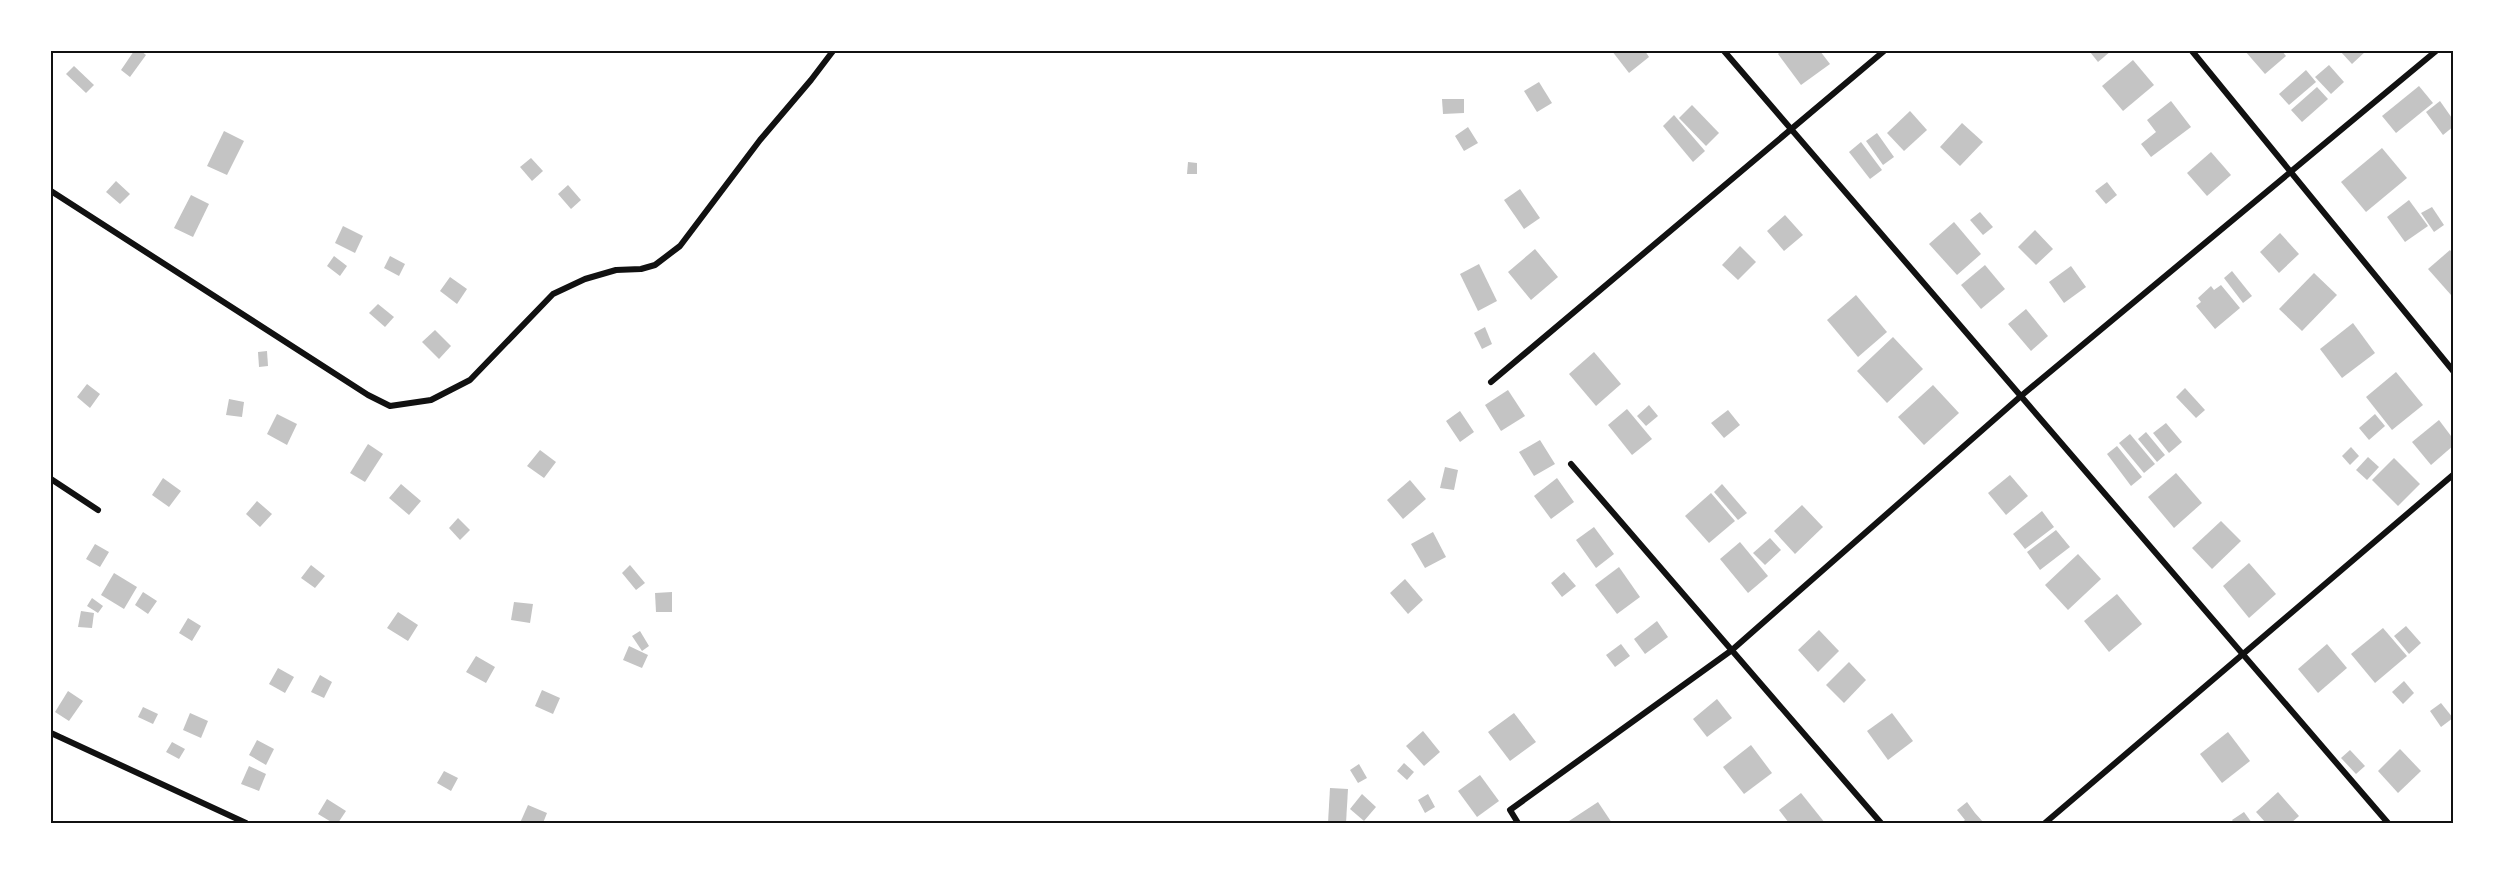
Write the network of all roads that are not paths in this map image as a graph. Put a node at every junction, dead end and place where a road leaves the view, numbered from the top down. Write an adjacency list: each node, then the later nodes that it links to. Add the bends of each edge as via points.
1 (833, 51): 8 (street, via 680,246 655,265 616,270 553,294 470,380 431,400 390,406 368,395)
2 (1724, 51): 6 (street)
3 (1884, 51): 6 (street)
4 (2192, 51): 7 (street)
5 (2436, 51): 7 (street)
6 (1792, 129): 10 (street); 11 (street)
7 (2289, 171): 9 (street); 11 (street)
8 (51, 190)
9 (2454, 372)
10 (1491, 382)
11 (2021, 396): 16 (street); 17 (street)
12 (1571, 464): 16 (street)
13 (2454, 474): 17 (street)
14 (51, 479): 15 (street)
15 (98, 510)
16 (1732, 650): 20 (street, via 1510,810); 21 (street)
17 (2244, 655): 22 (street); 23 (street)
18 (51, 733): 19 (street)
19 (246, 823)
20 (1518, 823)
21 (1881, 823)
22 (2045, 823)
23 (2388, 823)

